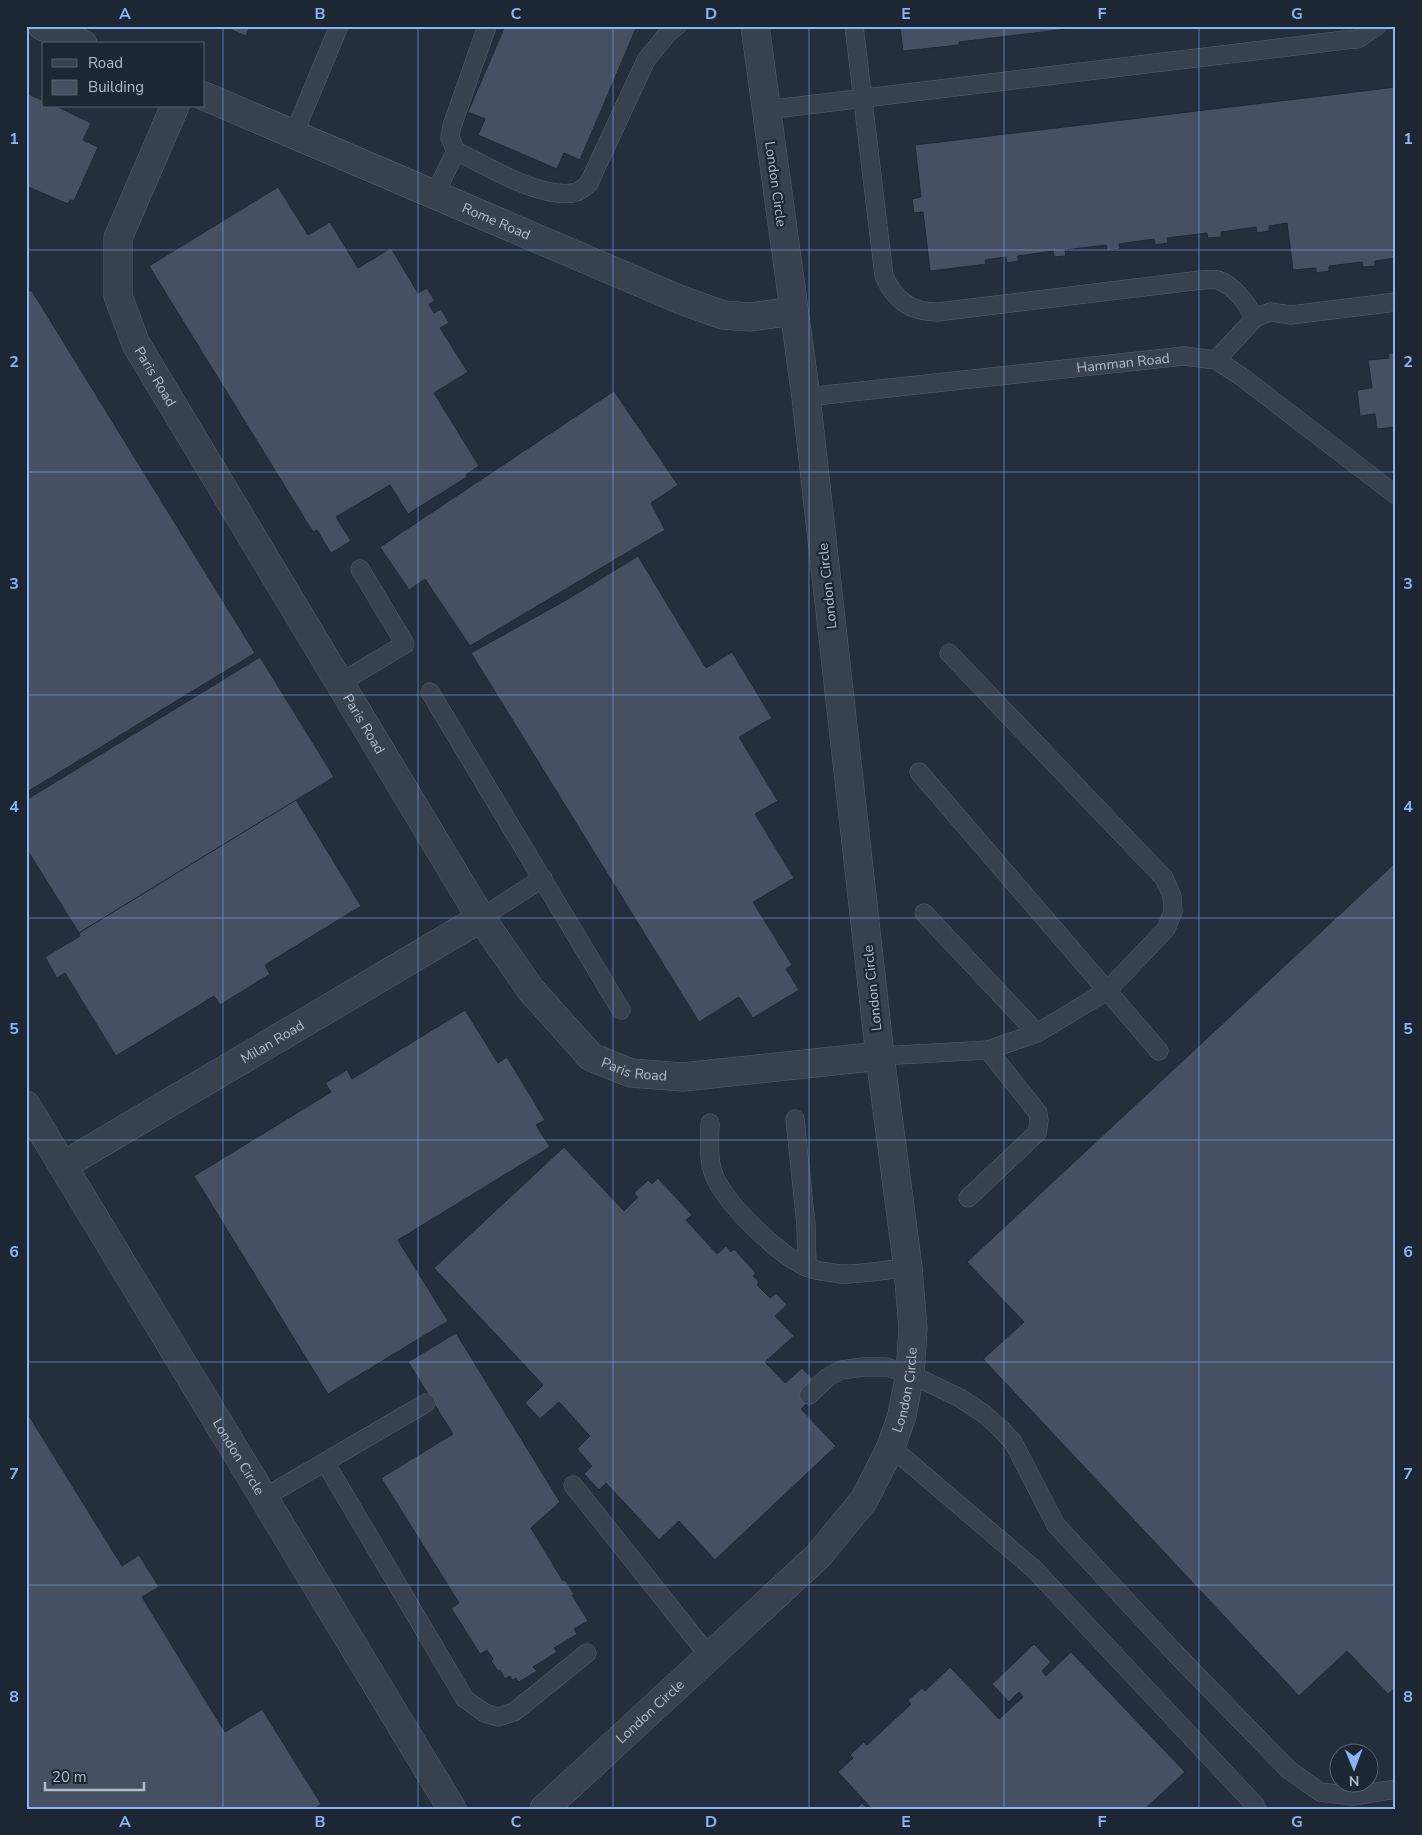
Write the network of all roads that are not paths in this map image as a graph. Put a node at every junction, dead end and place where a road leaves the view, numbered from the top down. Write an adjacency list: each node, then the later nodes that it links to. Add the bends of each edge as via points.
1 (42, 26): 8 (street)
2 (339, 26): 13 (lane)
3 (487, 26): 14 (lane, via 452,126 450,138)
4 (677, 26): 14 (lane, via 646,60 589,184 581,190 557,193 528,186)
5 (755, 26): 12 (street, London Circle)
6 (854, 26): 10 (lane)
7 (1377, 26): 10 (lane, via 1358,39)
8 (78, 42)
9 (205, 96): 13 (street, Rome Road)
10 (863, 99): 12 (lane); 18 (lane, via 884,276 893,294 912,308 938,312 1217,280 1244,301)
11 (174, 108): 24 (street, Paris Road, via 118,238 118,296 136,344)
12 (766, 110): 17 (street, London Circle)
13 (294, 134): 15 (street, Rome Road)
14 (456, 151): 15 (lane)
15 (435, 194): 17 (street, Rome Road, via 722,315 750,317)
16 (1396, 302): 18 (lane, via 1291,315 1270,312)
17 (794, 311): 20 (street, London Circle)
18 (1255, 318): 19 (lane)
19 (1216, 360): 20 (lane, Hamman Road, via 1184,356); 21 (lane, Hamman Road)
20 (806, 396): 35 (street, London Circle)
21 (1396, 495)
22 (360, 569): 24 (lane, via 405,644)
23 (949, 652): 30 (lane, via 1164,878 1172,896 1173,912 1166,929)
24 (340, 683): 29 (street, Paris Road)
25 (430, 692): 27 (lane)
26 (919, 772): 30 (lane)
27 (543, 878): 29 (lane); 31 (lane)
28 (924, 912): 32 (lane)
29 (481, 918): 35 (street, Paris Road, via 531,990 591,1057 631,1073 683,1077); 39 (street, Milan Road)
30 (1106, 991): 32 (lane); 34 (lane)
31 (621, 1010)
32 (1037, 1033): 33 (lane)
33 (988, 1050): 35 (lane); 40 (lane, via 1038,1113 1039,1121 1037,1134)
34 (1159, 1051)
35 (880, 1056): 42 (street, London Circle)
36 (26, 1105): 39 (street, London Circle)
37 (796, 1119): 41 (lane)
38 (710, 1123): 41 (lane, via 711,1168 723,1190 754,1229)
39 (64, 1165): 49 (street, London Circle)
40 (968, 1198)
41 (807, 1267): 42 (lane, via 841,1274)
42 (908, 1268): 43 (street, London Circle, via 913,1330)
43 (910, 1374): 44 (lane, via 886,1367 863,1366 841,1370); 46 (street, London Circle, via 902,1415); 52 (lane, via 960,1398 1000,1428 1013,1442 1056,1525 1289,1770 1320,1792 1353,1796)
44 (808, 1395)
45 (426, 1403): 47 (lane)
46 (891, 1447): 51 (street, London Circle, via 864,1500 818,1556); 55 (lane, via 1034,1570)
47 (325, 1462): 49 (lane); 50 (lane, via 465,1699 485,1713 498,1717 514,1712)
48 (573, 1485): 51 (lane)
49 (264, 1498): 53 (street, London Circle)
50 (587, 1653)
51 (709, 1656): 54 (street, London Circle)
52 (1396, 1789)
53 (452, 1809)
54 (544, 1809)
55 (1257, 1809)

